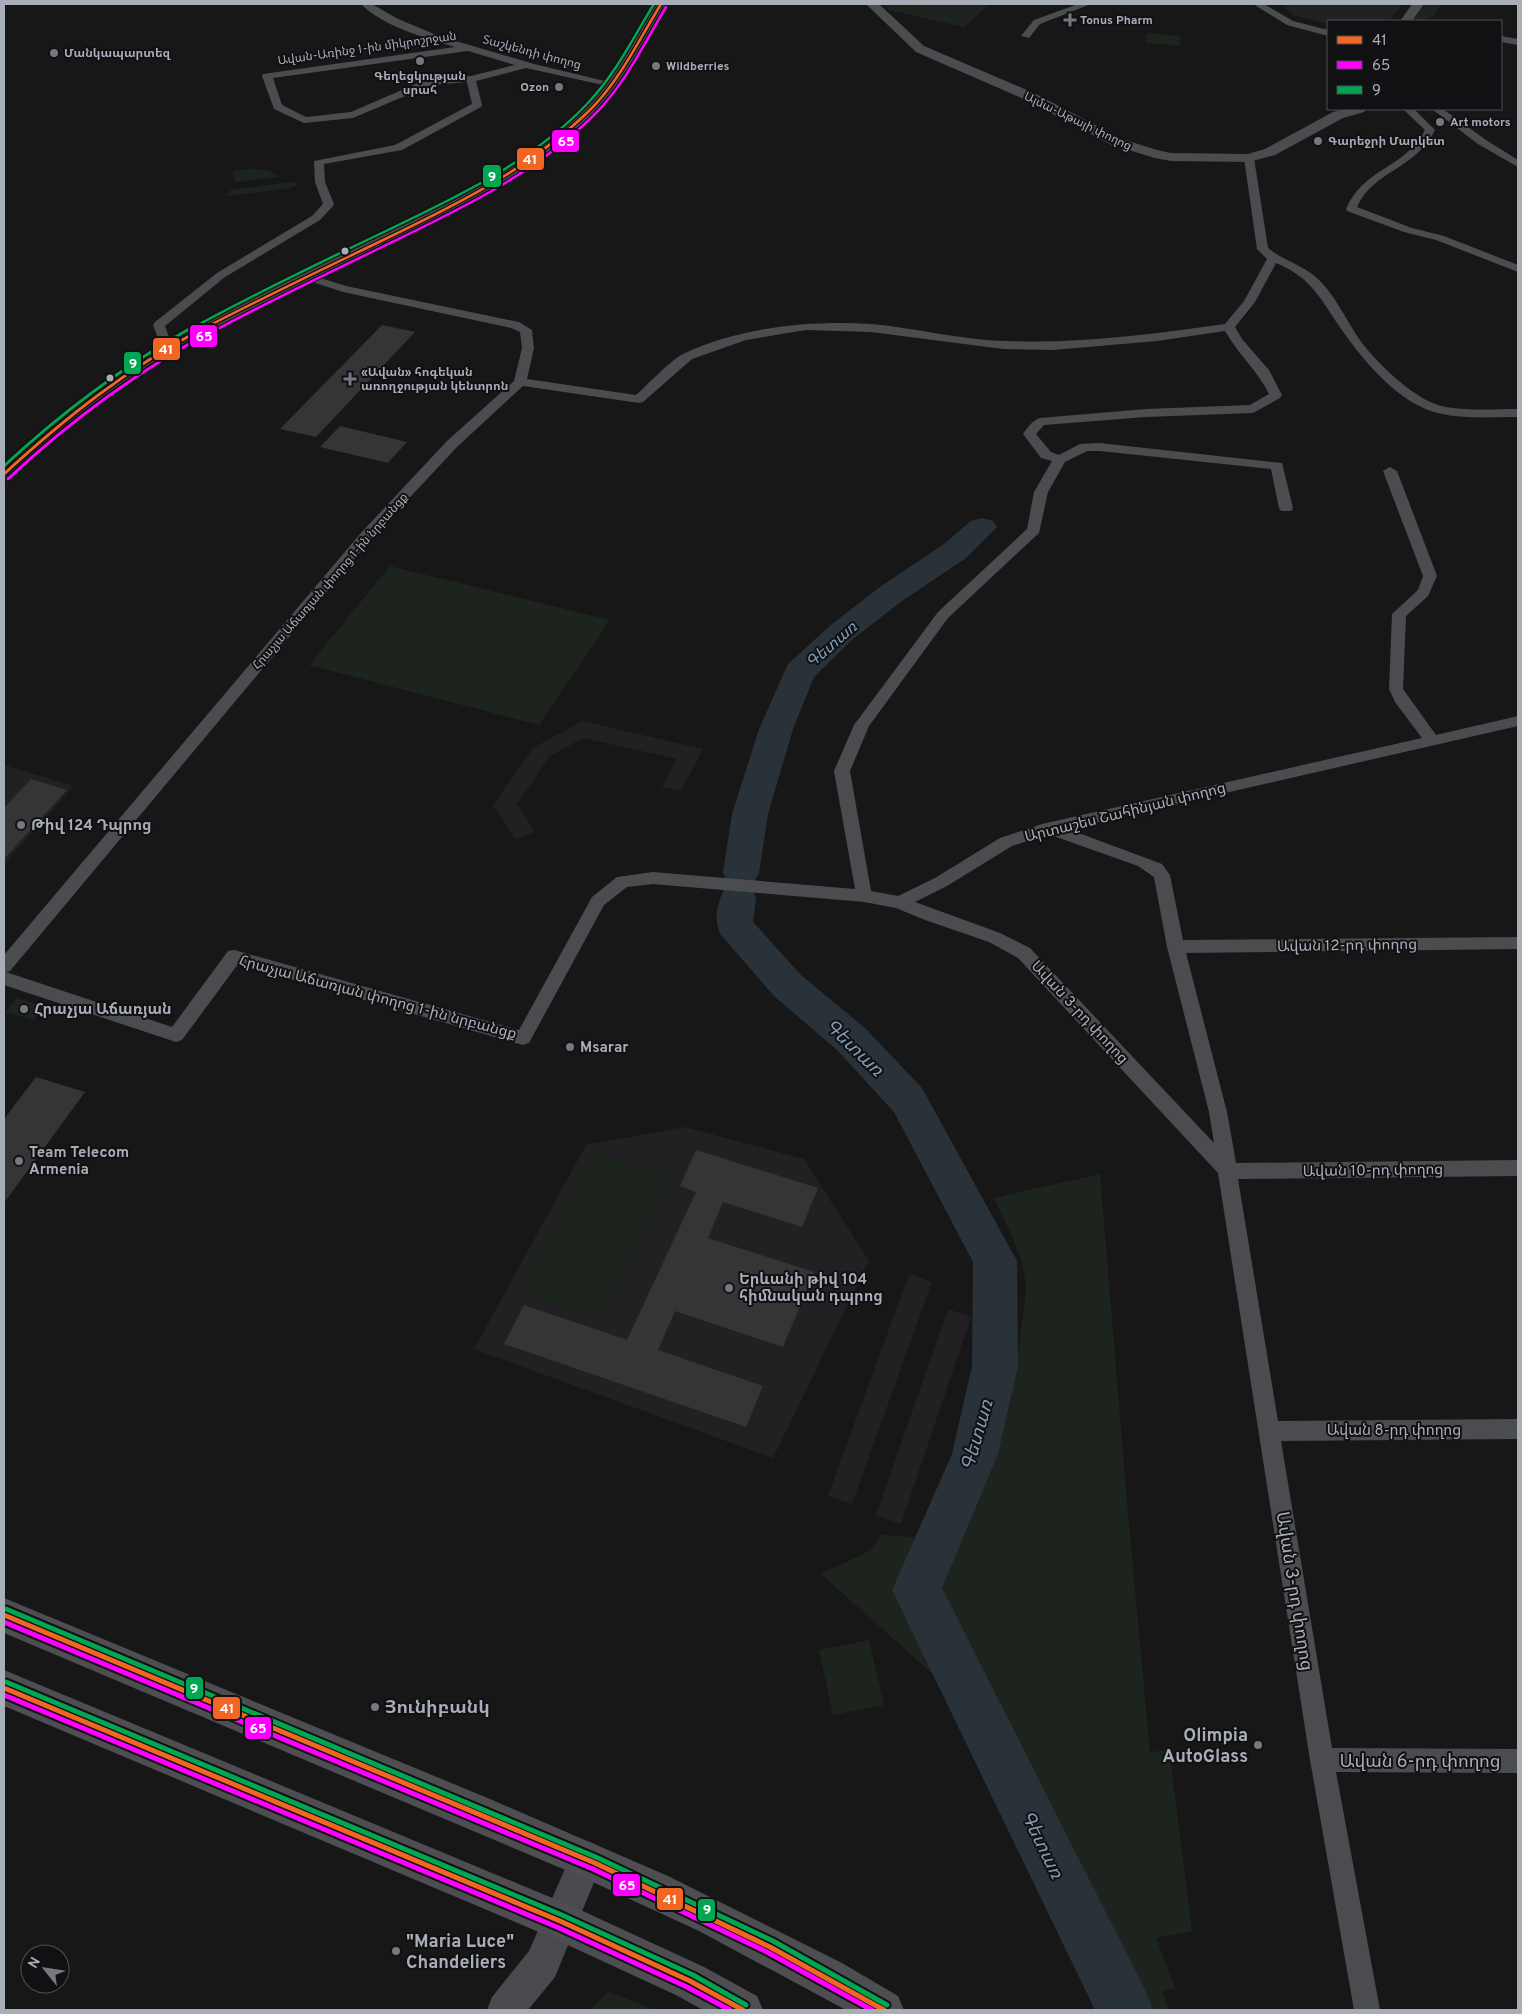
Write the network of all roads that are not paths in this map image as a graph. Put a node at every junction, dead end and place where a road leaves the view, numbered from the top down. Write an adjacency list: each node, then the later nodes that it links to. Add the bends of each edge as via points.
1 (366, 4): 12 (street, Տաշկենդի փողոց, via 412,31)
2 (661, 4): 15 (main road)
3 (872, 4): 19 (street, Ալմա-Աթայի փողոց, via 920,49 1029,96 1117,142 1171,157)
4 (1086, 4): 9 (street, via 1037,22)
5 (1258, 4): 8 (street, via 1290,23)
6 (1418, 4): 7 (street)
7 (1407, 20)
8 (1327, 33)
9 (1026, 36)
10 (1502, 39): 11 (street)
11 (1518, 42)
12 (468, 48): 13 (street, Տաշկենդի փողոց); 14 (street, Ավան-Առինջ 1-ին միկրոշրջան, via 267,76 278,107 304,120 359,113 429,82)
13 (526, 65): 14 (street, Ավան-Առինջ 1-ին միկրոշրջան); 15 (street, Տաշկենդի փողոց)
14 (470, 79): 25 (street, via 477,105 405,146 318,163 328,207 316,218 221,275 160,325)
15 (612, 84): 23 (main road, via 590,110 557,140 510,171 435,213)
16 (1356, 110): 19 (street, Ալմա-Աթայի փողոց, via 1338,116 1270,152)
17 (1410, 110): 22 (street, via 1430,130 1428,136 1404,159 1362,188 1351,209 1440,238)
18 (1438, 110): 20 (street)
19 (1249, 158): 21 (street, via 1263,249)
20 (1518, 164)
21 (1273, 258): 24 (street, via 1249,302); 27 (street, via 1295,267 1318,285 1359,348 1393,382 1421,402 1450,412)
22 (1518, 269)
23 (307, 277): 25 (main road); 26 (street, via 343,289 515,324 526,330 528,348)
24 (1229, 327): 26 (street, via 1054,346 1003,345 871,328 806,326 744,337 688,356 639,399); 28 (street, via 1265,373 1276,395 1253,409 1128,414 1040,422 1029,434 1046,455)
25 (167, 350): 30 (main road, via 81,406)
26 (520, 382): 39 (street, Հրաչյա Աճառյան փողոց 1-ին նրբանցք, via 452,444 365,537)
27 (1518, 413)
28 (1060, 459): 31 (street, via 1085,448 1100,446 1277,466); 35 (street, via 1041,492 1034,530 943,615 862,725 842,771)
29 (1390, 471): 33 (street, via 1430,576 1429,585 1422,594 1399,614 1396,689)
30 (4, 474)
31 (1286, 508)
32 (1518, 721): 33 (street, Արտաշես Շահինյան փողոց)
33 (1431, 739): 34 (street, Արտաշես Շահինյան փողոց)
34 (1048, 828): 36 (street, Արտաշես Շահինյան փողոց, via 1006,842 941,882); 38 (street, Ավան 3-րդ փողոց, via 1156,868 1164,883)
35 (864, 896): 36 (street); 40 (street, Հրաչյա Աճառյան փողոց 1-ին նրբանցք, via 653,878 623,881 598,901 523,1038 234,956 176,1035)
36 (900, 902): 42 (street, Ավան 3-րդ փողոց, via 931,918 1001,940 1024,953)
37 (1518, 943): 38 (street, Ավան 12-րդ փողոց)
38 (1176, 947): 42 (street, Ավան 3-րդ փողոց, via 1218,1112)
39 (4, 966)
40 (4, 978)
41 (1518, 1168): 42 (street, Ավան 10-րդ փողոց)
42 (1228, 1171): 44 (street, Ավան 3-րդ փողոց)
43 (1518, 1429): 44 (street, Ավան 8-րդ փողոց)
44 (1269, 1431): 47 (street, Ավան 3-րդ փողոց)
45 (4, 1615): 49 (highway)
46 (4, 1688): 50 (highway)
47 (1322, 1760): 48 (street, Ավան 6-րդ փողոց); 54 (street, Ավան 3-րդ փողոց)
48 (1518, 1761)
49 (587, 1858): 50 (main road); 53 (highway, via 705,1912)
50 (560, 1921): 51 (main road, via 542,1964); 52 (highway, via 690,1981)
51 (505, 2010)
52 (743, 2010)
53 (884, 2010)
54 (1367, 2010)

